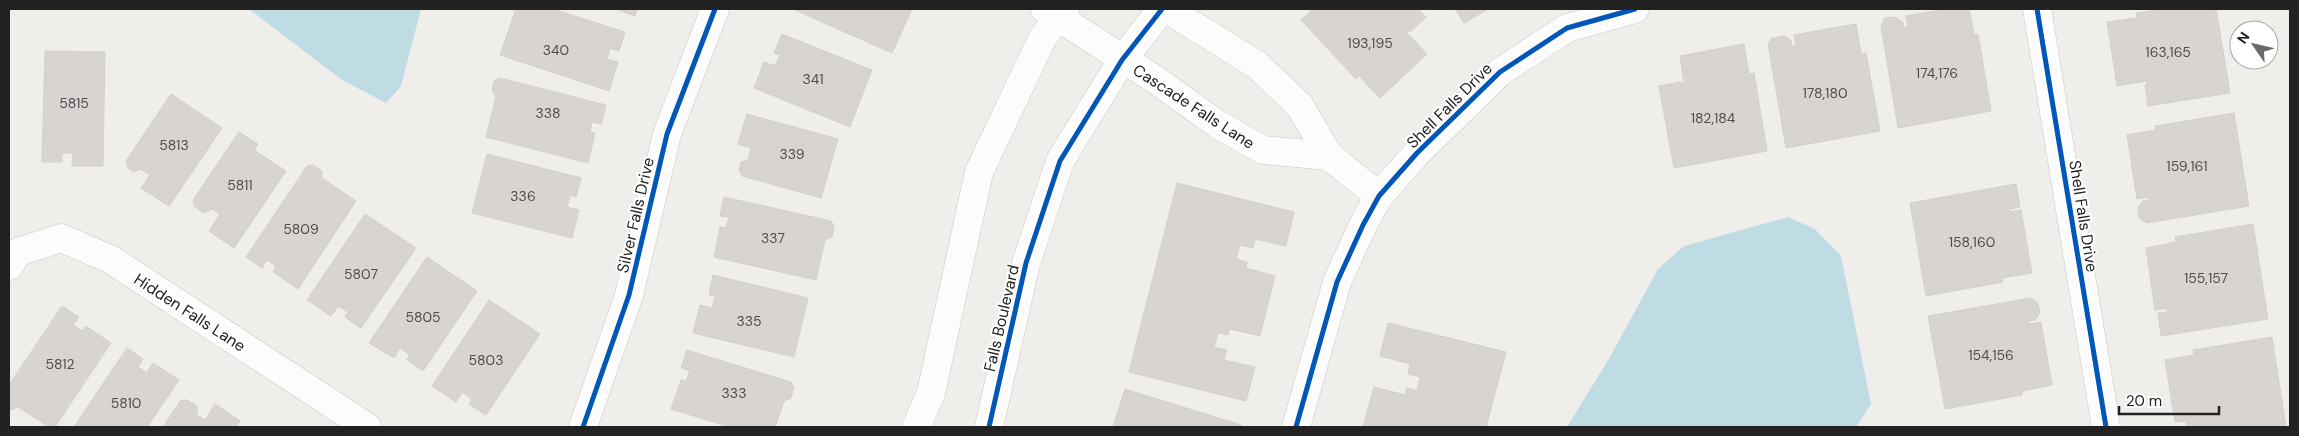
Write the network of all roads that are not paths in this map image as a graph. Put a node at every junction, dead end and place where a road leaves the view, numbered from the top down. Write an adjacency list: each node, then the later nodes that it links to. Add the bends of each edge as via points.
1 (715, 9): 12 (street, Silver Falls Drive, via 667,134 629,295)
2 (1162, 9): 7 (street, Falls Boulevard)
3 (1167, 9): 8 (street, via 1257,65 1300,106)
4 (1635, 9): 9 (street, Shell Falls Drive, via 1567,28 1500,72 1417,153)
5 (2037, 9): 16 (street, Shell Falls Drive)
6 (1056, 12): 7 (street, Cascade Falls Lane); 13 (street, via 979,172 931,393)
7 (1122, 60): 8 (street, Cascade Falls Lane, via 1263,150); 14 (street, Falls Boulevard, via 1060,161 1026,263)
8 (1329, 156): 9 (street)
9 (1379, 196): 15 (street, Shell Falls Drive, via 1362,224 1337,282)
10 (9, 266): 11 (street, Hidden Falls Lane, via 18,252 61,238 110,259)
11 (367, 427)
12 (583, 427)
13 (916, 427)
14 (989, 427)
15 (1296, 427)
16 (2106, 427)

